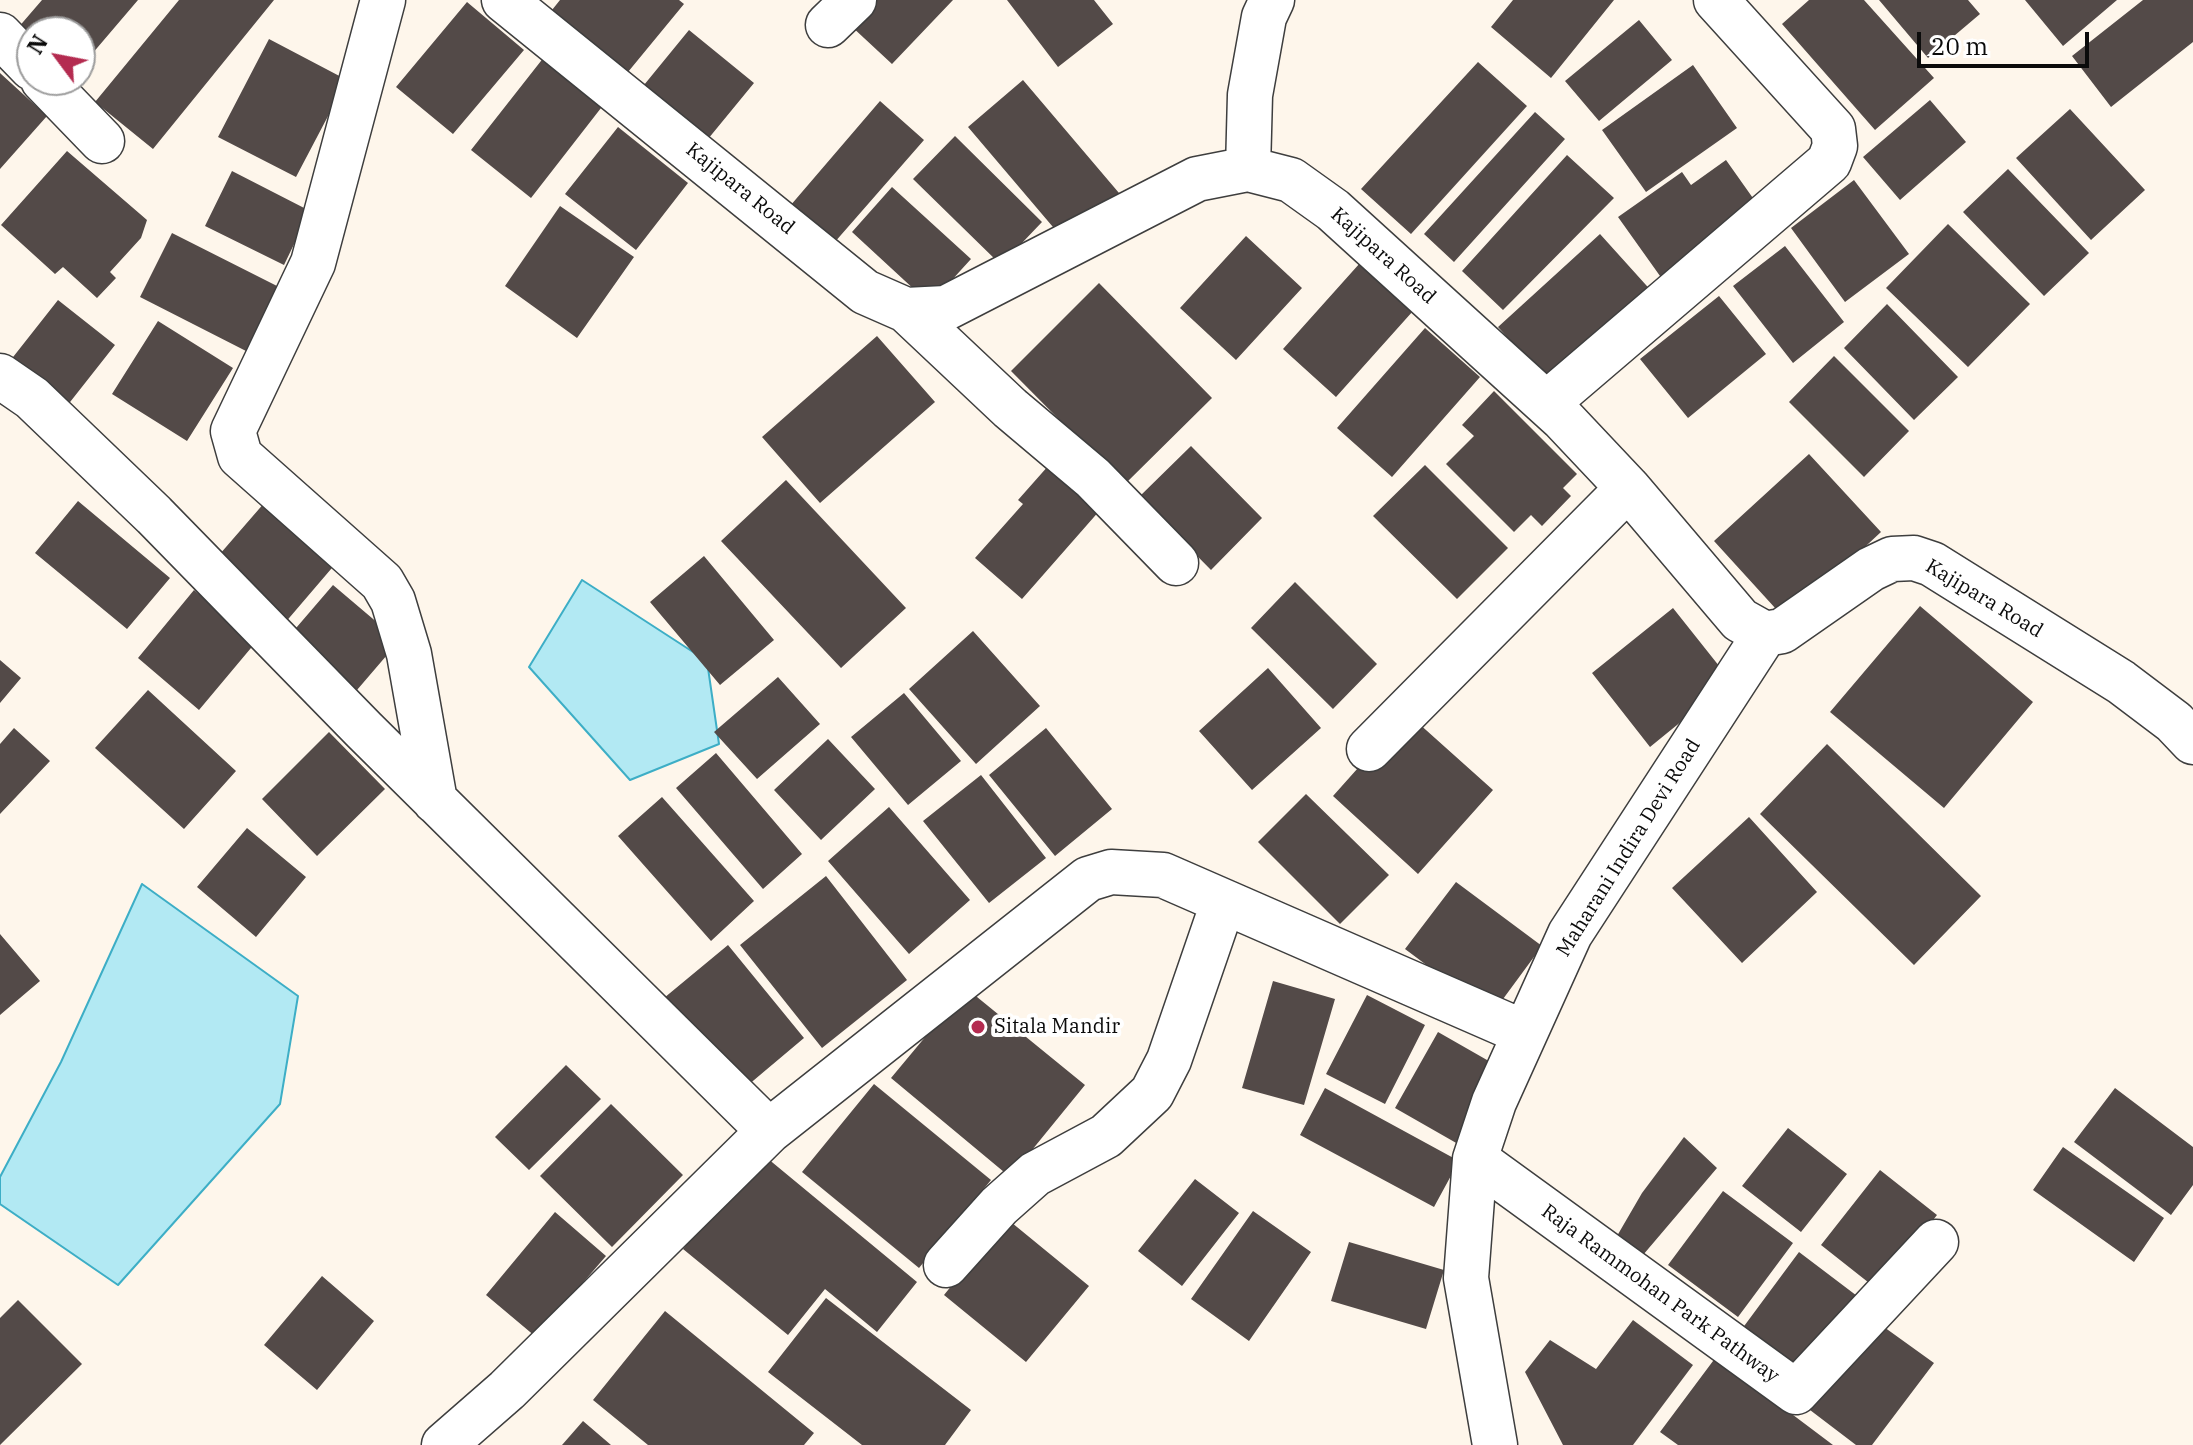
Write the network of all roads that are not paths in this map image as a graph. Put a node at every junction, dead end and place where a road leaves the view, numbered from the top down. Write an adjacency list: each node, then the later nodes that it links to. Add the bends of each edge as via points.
1 (383, 0): 18 (street, via 313,263 233,431 240,456 382,582 393,601 409,654)
2 (504, 0): 10 (street, Kajipara Road, via 865,292)
3 (1716, 0): 12 (street, via 1833,129 1835,146 1829,162)
4 (1259, 6): 9 (street)
5 (0, 35): 6 (street)
6 (16, 52)
7 (58, 96): 8 (street)
8 (102, 141)
9 (1248, 169): 10 (street, Kajipara Road, via 1197,179 946,308); 12 (street, Kajipara Road, via 1291,180 1333,210)
10 (906, 310): 14 (street, via 1093,478)
11 (0, 376): 18 (street, via 32,398 154,515)
12 (1547, 403): 13 (street, Kajipara Road)
13 (1628, 488): 15 (street, Kajipara Road, via 1740,620); 17 (street)
14 (1176, 563)
15 (1765, 634): 16 (street, Kajipara Road, via 1782,631 1871,569 1892,559 1914,558 1932,564); 20 (street, Maharani Indira Devi Road, via 1570,934)
16 (2187, 725)
17 (1369, 749)
18 (435, 801): 21 (street)
19 (1223, 903): 20 (street); 21 (street, via 1163,875 1111,872 1088,879); 24 (street, via 1169,1060 1152,1093 1106,1136 1035,1174)
20 (1525, 1033): 22 (street, Maharani Indira Devi Road)
21 (769, 1131): 25 (street)
22 (1475, 1159): 23 (street, Raja Rammohan Park Pathway, via 1796,1392); 26 (street, Maharani Indira Devi Road, via 1466,1278)
23 (1936, 1242)
24 (946, 1265)
25 (444, 1445)
26 (1495, 1445)

